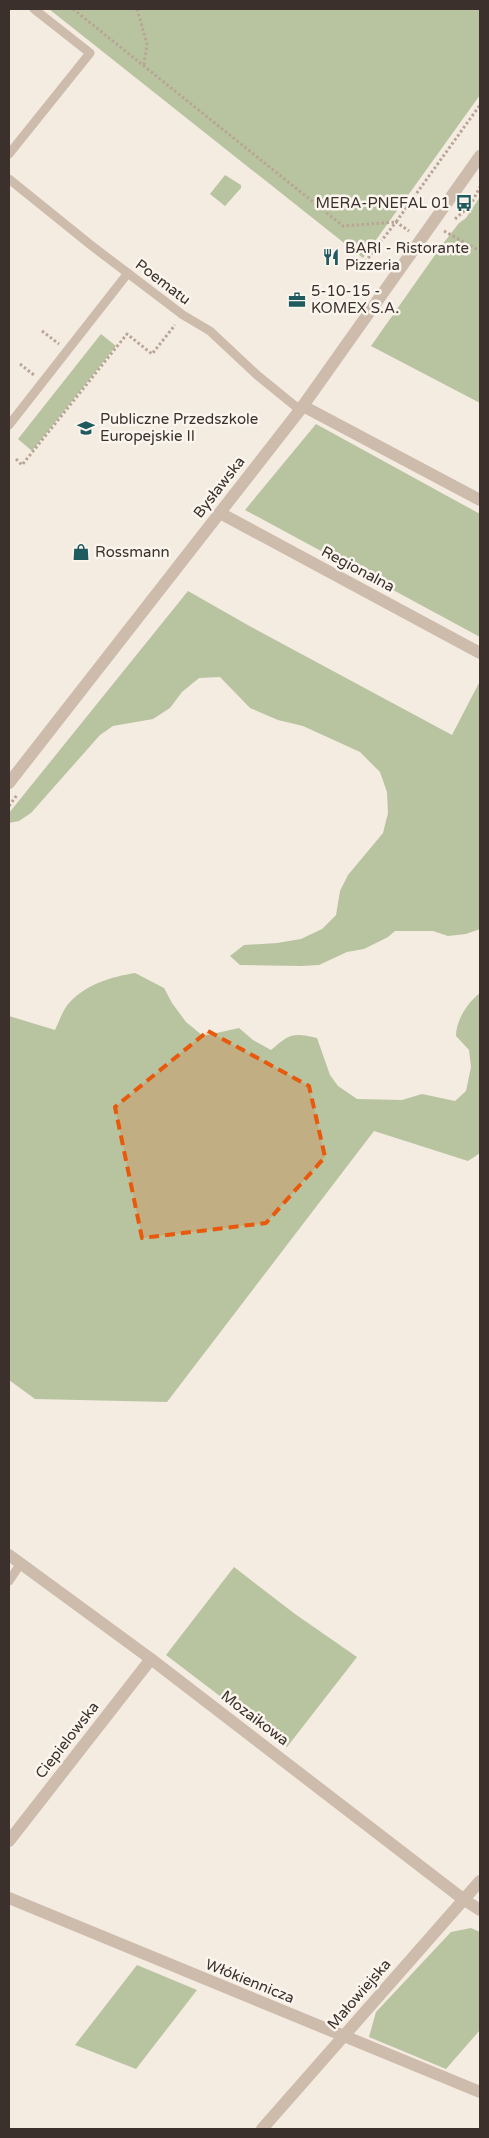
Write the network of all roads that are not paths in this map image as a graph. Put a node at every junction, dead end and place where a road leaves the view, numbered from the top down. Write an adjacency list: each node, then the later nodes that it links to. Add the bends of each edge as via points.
1 (34, 9): 2 (lane, via 90,53)
2 (9, 154)
3 (480, 156): 6 (street, Bysławska)
4 (9, 179): 5 (lane, Poematu)
5 (128, 273): 6 (lane, Poematu, via 183,315 210,330 257,375); 7 (lane)
6 (301, 408): 8 (street); 9 (street, Bysławska)
7 (9, 425)
8 (480, 500)
9 (220, 513): 10 (street, Regionalna); 11 (street, Bysławska)
10 (480, 653)
11 (9, 783)
12 (9, 1555): 13 (street, Mozaikowa)
13 (21, 1564): 14 (lane); 15 (street, Mozaikowa)
14 (9, 1580)
15 (151, 1659): 16 (street, Ciepielowska); 19 (street, Mozaikowa)
16 (9, 1841)
17 (480, 1881): 19 (street, Małowiejska)
18 (9, 1898): 21 (street, Włókiennicza)
19 (463, 1899): 20 (street, Mozaikowa); 21 (street, Małowiejska)
20 (480, 1910)
21 (344, 2037): 22 (street, Włókiennicza); 23 (street, Małowiejska)
22 (480, 2092)
23 (262, 2129)

